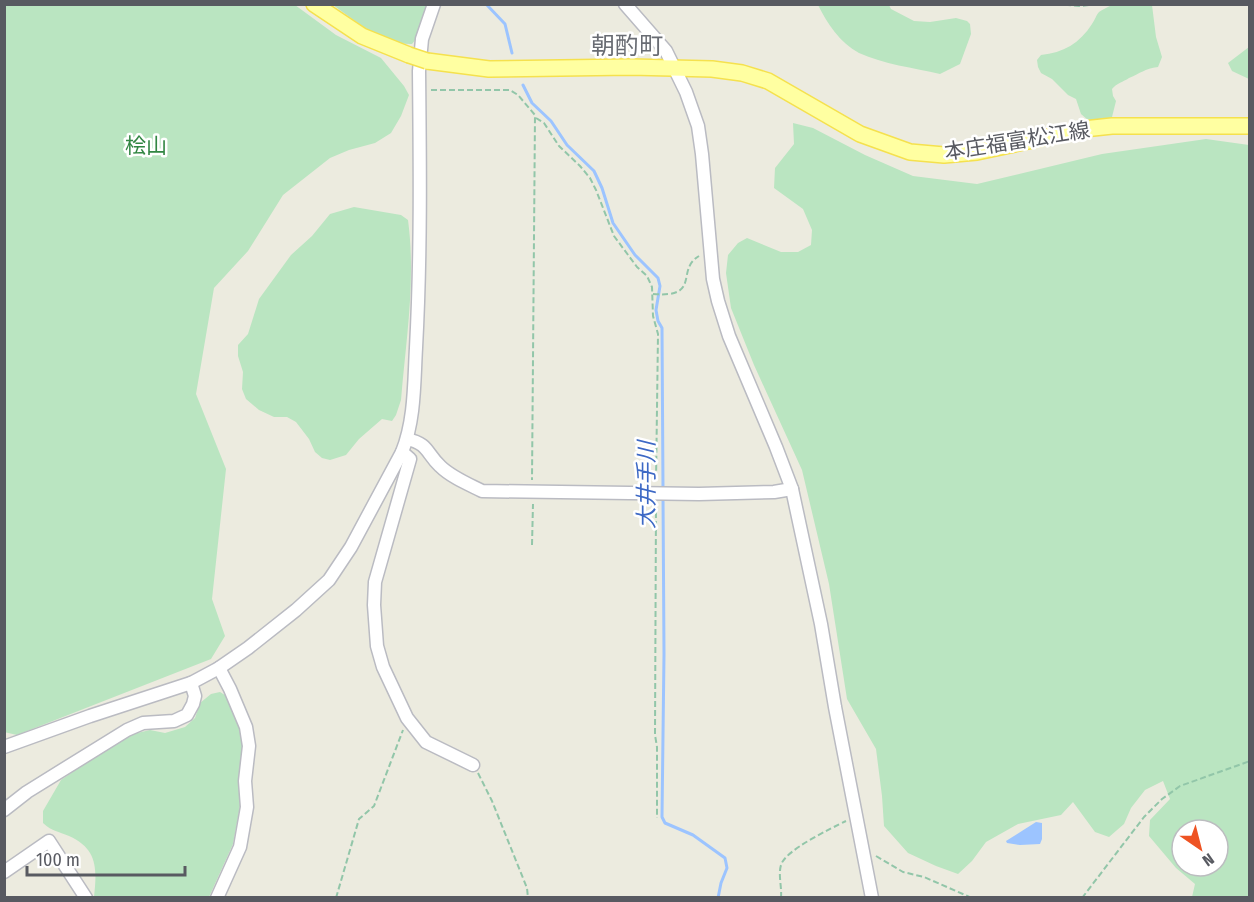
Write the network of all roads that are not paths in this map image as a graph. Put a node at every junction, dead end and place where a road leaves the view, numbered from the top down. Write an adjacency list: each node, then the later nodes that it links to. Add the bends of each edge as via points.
1 (314, 4): 4 (main road, 本庄福富松江線, bridge, via 362,36 427,61 489,69)
2 (434, 4): 6 (street, via 422,39 419,71 420,288 413,406)
3 (625, 4): 4 (street, via 657,40)
4 (675, 68): 5 (main road, 本庄福富松江線, via 742,73 768,81 860,134 910,152 976,152 1112,126); 8 (street, via 698,126 713,279 722,316)
5 (1250, 126)
6 (407, 439): 7 (street); 8 (street, via 428,450 455,477 482,491 532,495)
7 (402, 452): 9 (street, via 329,580); 12 (street, via 410,459 375,582 377,646 407,718 426,742)
8 (792, 489): 17 (street)
9 (219, 668): 10 (street); 16 (street, via 246,727 249,746 240,847)
10 (190, 683): 11 (street); 13 (street, via 195,696 187,715 127,730)
11 (4, 747)
12 (473, 765)
13 (4, 810)
14 (4, 872): 15 (street, via 49,841)
15 (86, 897)
16 (217, 897)
17 (873, 897)

